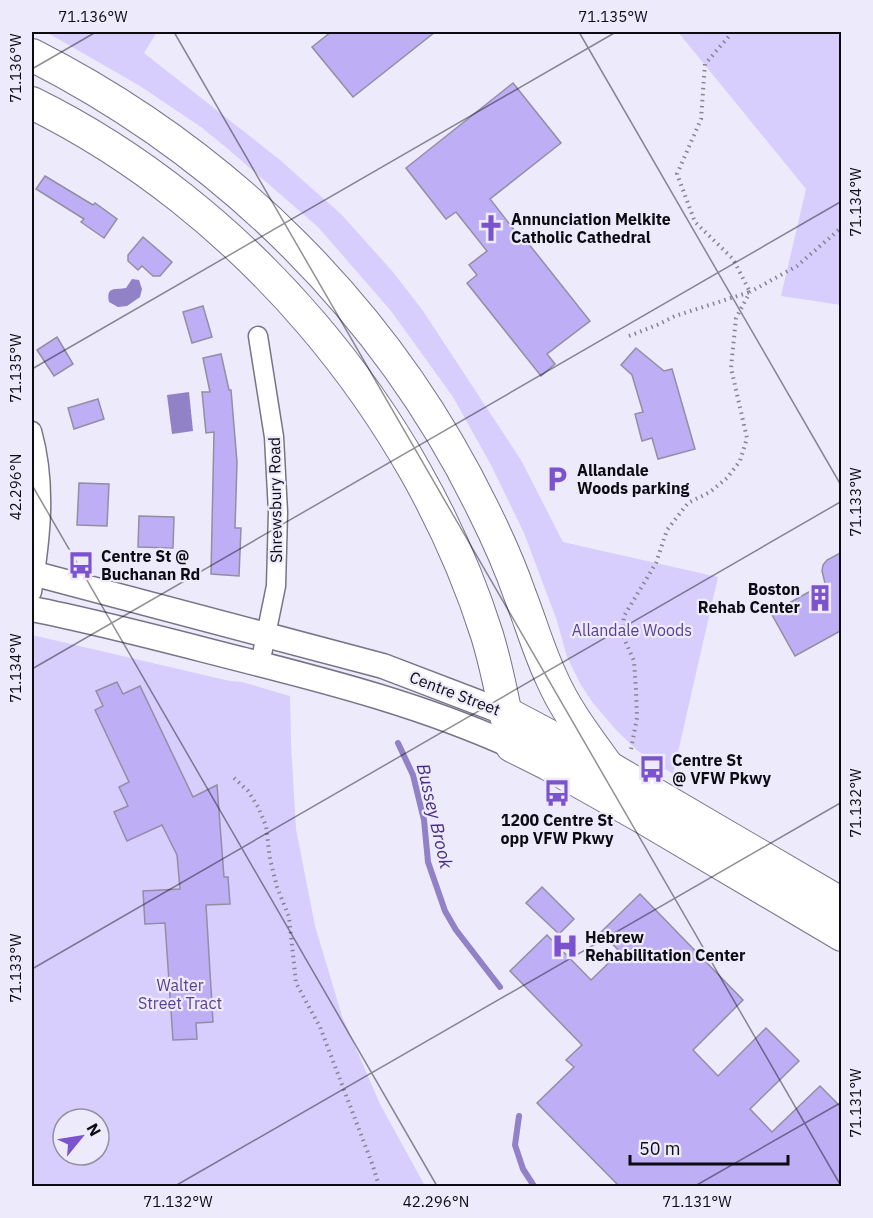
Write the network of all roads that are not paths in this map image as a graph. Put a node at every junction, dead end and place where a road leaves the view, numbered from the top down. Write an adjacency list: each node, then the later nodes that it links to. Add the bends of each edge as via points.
1 (32, 55): 11 (highway, via 129,110 190,153 280,229 360,316 408,380 466,475 507,563 552,680 573,716)
2 (32, 103): 9 (highway, via 103,144 194,210 277,286 327,342 403,449 447,532 487,637)
3 (258, 336): 7 (street, Shrewsbury Road, via 274,437 278,512 276,586)
4 (32, 430): 5 (street, via 42,497 40,542)
5 (32, 580): 7 (main road, Centre Street)
6 (32, 609): 8 (main road, Centre Street)
7 (266, 635): 8 (street, Shrewsbury Road); 9 (main road, Centre Street, via 383,666)
8 (260, 664): 10 (main road, Centre Street, via 411,706)
9 (506, 713): 10 (highway); 11 (highway, Centre Street)
10 (512, 746): 13 (highway, Centre Street, via 644,818)
11 (620, 758): 12 (highway, Centre Street)
12 (842, 904)
13 (842, 935)

